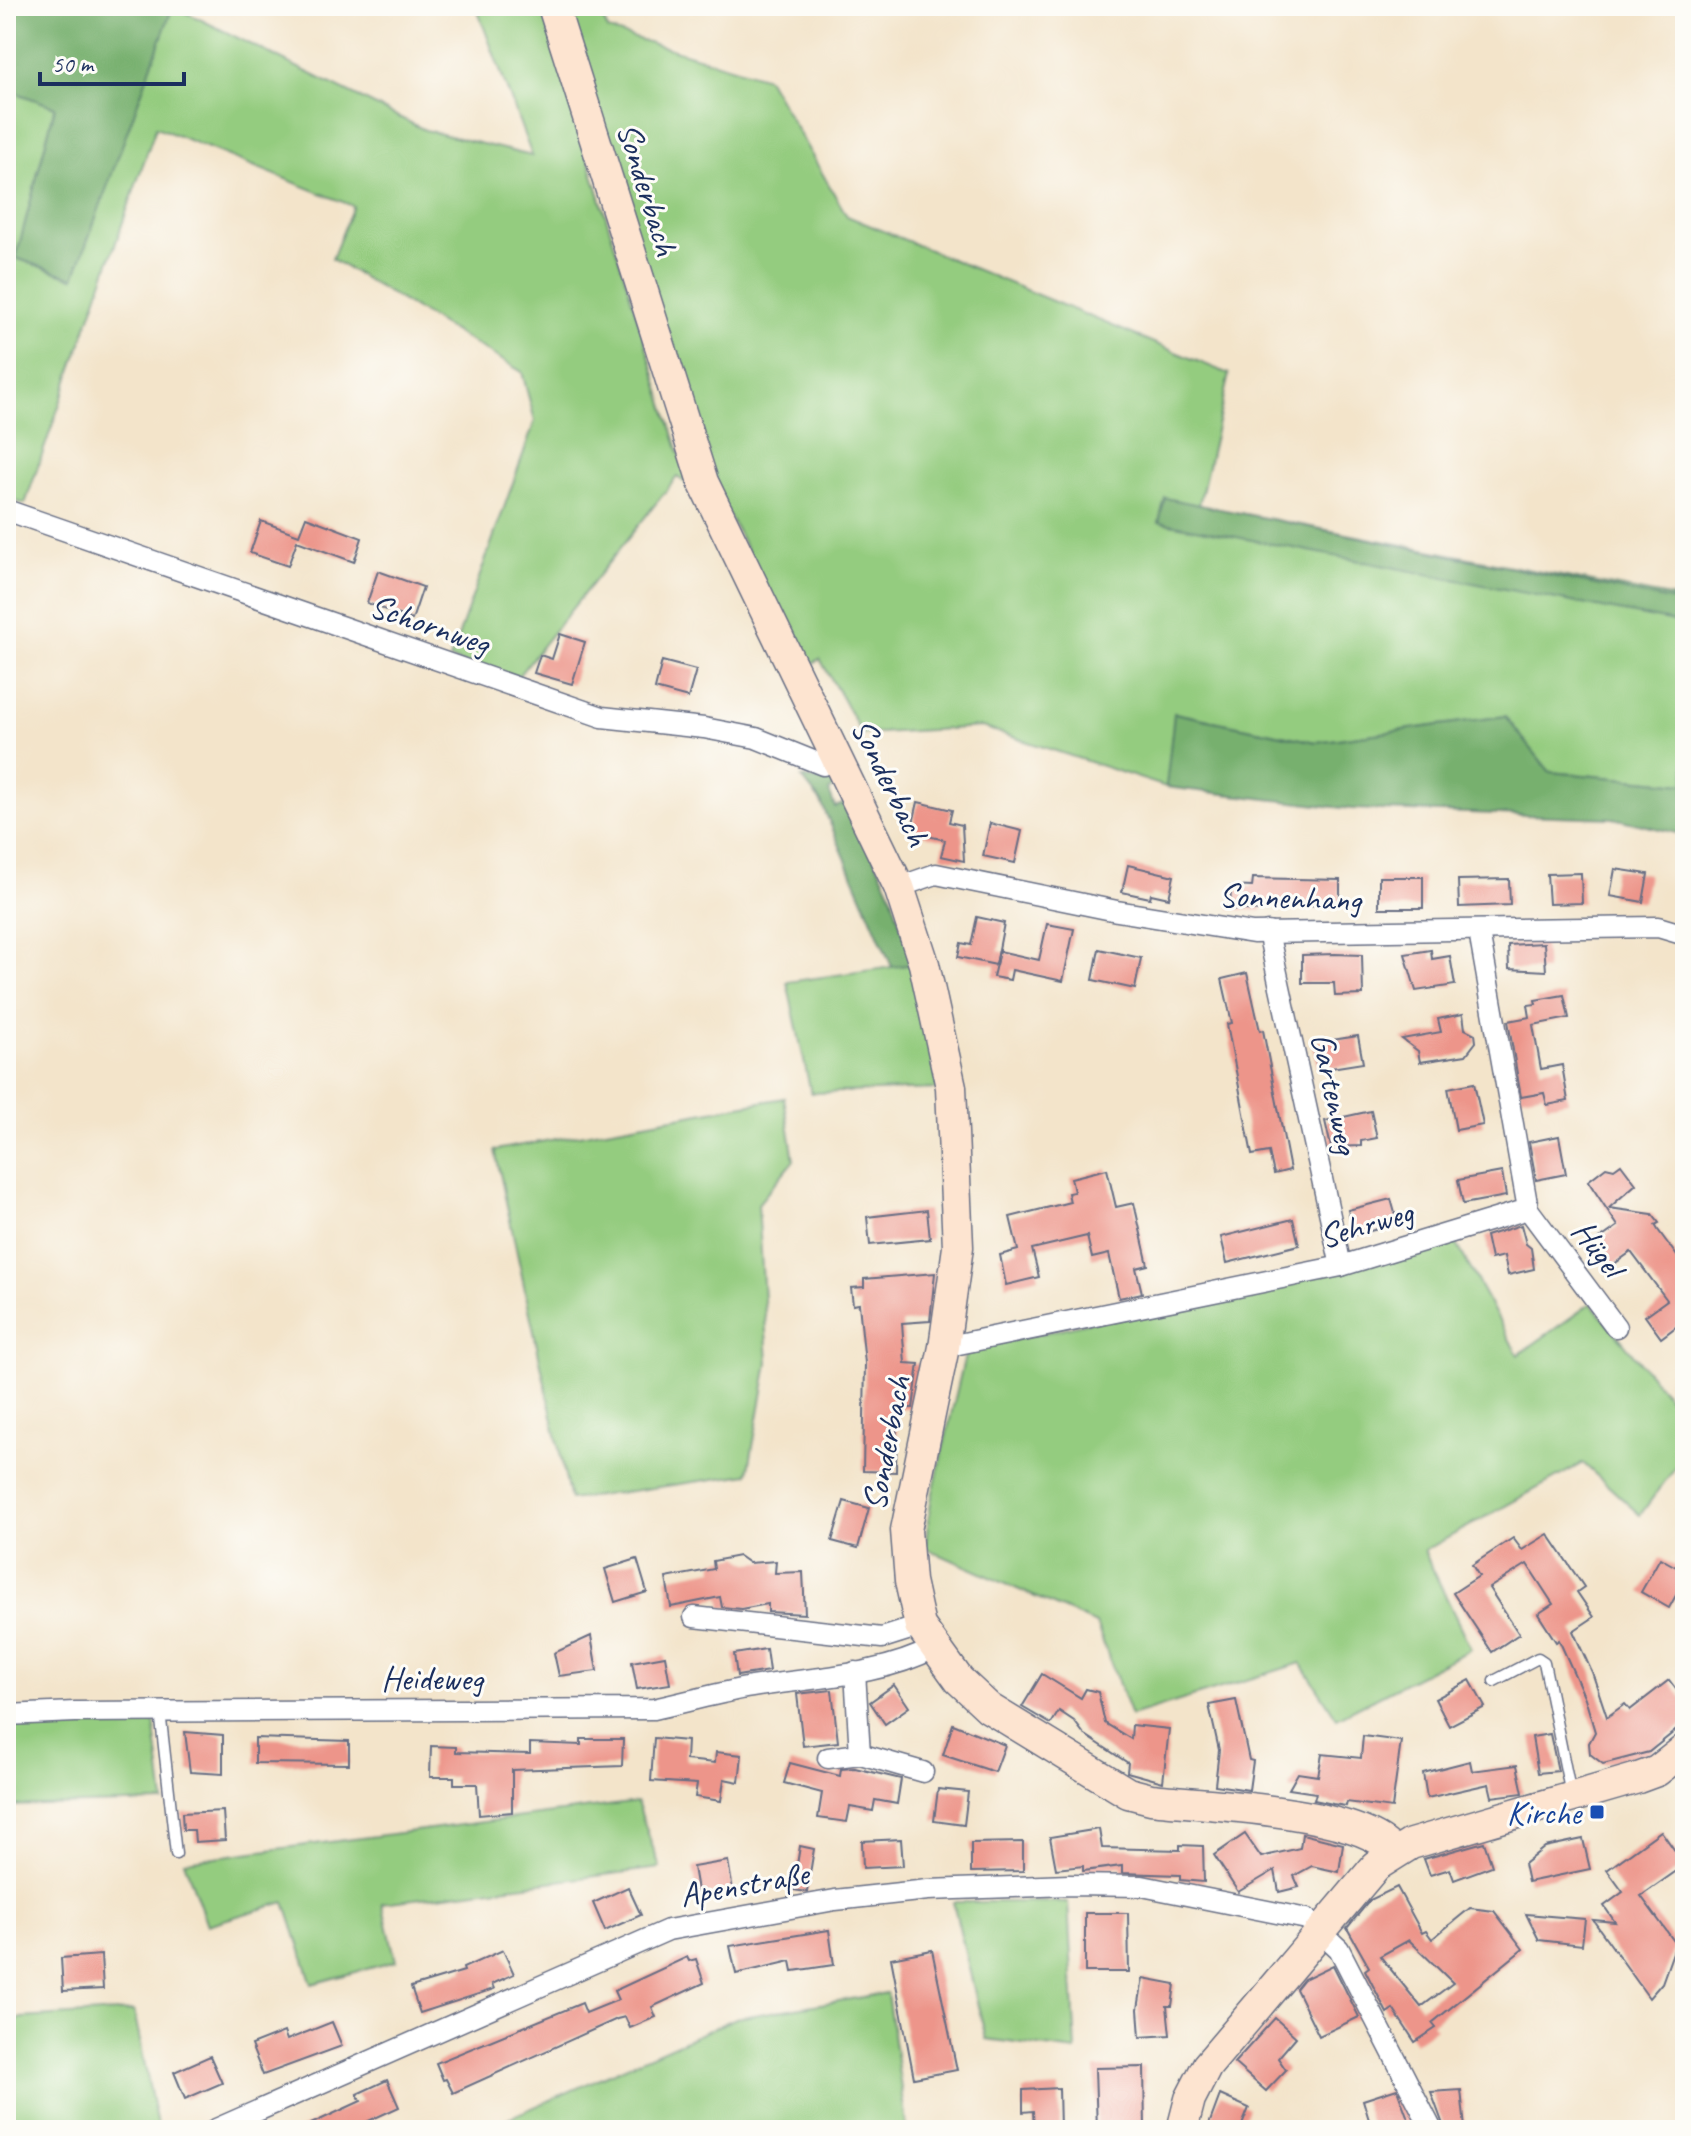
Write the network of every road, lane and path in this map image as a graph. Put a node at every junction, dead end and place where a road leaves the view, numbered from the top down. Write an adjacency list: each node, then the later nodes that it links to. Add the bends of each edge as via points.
1 (553, 6): 3 (street, Sonderbach, via 703,482)
2 (6, 510): 3 (street, Schornweg, via 602,717 756,738 823,765)
3 (838, 757): 4 (street, Sonderbach)
4 (899, 887): 5 (street, Sonnenhang, via 936,874 1117,911); 11 (street, Sonderbach, via 924,964 951,1087 958,1247)
5 (1268, 932): 6 (street, Sonnenhang); 9 (street, Gartenweg)
6 (1479, 932): 7 (street, Sonnenhang, via 1658,927); 8 (street)
7 (1685, 935)
8 (1528, 1209): 9 (street, Sehrweg); 10 (street, Hügel)
9 (1341, 1266): 11 (street, Sehrweg)
10 (1616, 1327)
11 (944, 1347): 13 (street, Sonderbach, via 906,1530 910,1581)
12 (694, 1617): 13 (street, via 882,1638)
13 (927, 1637): 14 (street, Heideweg, via 915,1658); 23 (street, Sonderbach, via 989,1708 1128,1793 1326,1820 1377,1836)
14 (855, 1672): 16 (street, Heideweg, via 744,1688 654,1709); 18 (street)
15 (1494, 1681): 22 (lane, via 1538,1658 1544,1662)
16 (160, 1711): 17 (street, Heideweg); 24 (lane)
17 (6, 1715)
18 (860, 1754): 19 (street); 21 (street)
19 (828, 1758)
20 (1682, 1759): 22 (street)
21 (923, 1772)
22 (1571, 1797): 23 (street)
23 (1394, 1853): 25 (street)
24 (176, 1854)
25 (1320, 1928): 26 (street, Apenstraße, via 1307,1919 1142,1886 928,1890 737,1916 668,1930); 27 (street, via 1207,2066); 28 (street, via 1339,1949)
26 (214, 2130)
27 (1182, 2130)
28 (1432, 2130)

